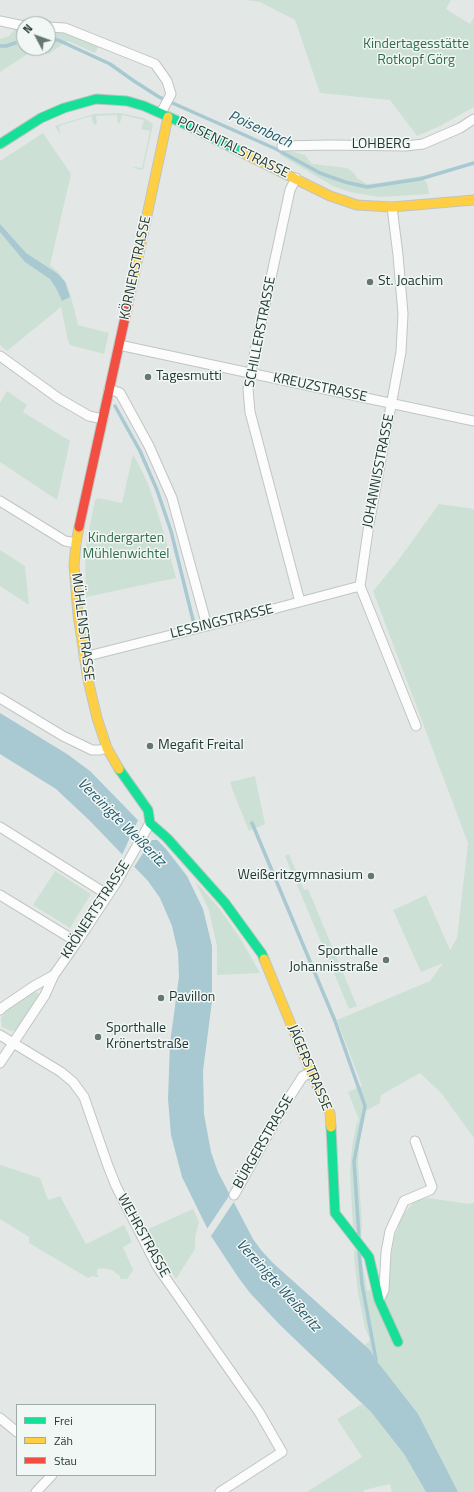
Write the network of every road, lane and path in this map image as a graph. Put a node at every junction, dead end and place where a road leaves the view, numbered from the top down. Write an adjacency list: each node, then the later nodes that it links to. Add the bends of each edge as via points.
1 (0, 21): 2 (street)
2 (16, 24)
3 (56, 27): 4 (street, via 66,28 155,64 167,81 171,94)
4 (165, 115): 6 (street, POISENTALSTRASSE, via 127,101 96,100 64,108 41,118); 8 (street, POISENTALSTRASSE); 11 (street, KÖRNERSTRASSE)
5 (474, 119): 7 (street, LOHBERG, via 423,144)
6 (0, 144)
7 (282, 146)
8 (296, 178): 10 (street, POISENTALSTRASSE, via 330,196 357,205); 13 (street, SCHILLERSTRASSE, via 290,190)
9 (474, 200): 10 (street, POISENTALSTRASSE)
10 (392, 207): 15 (street, JOHANNISSTRASSE, via 403,314 402,352)
11 (119, 344): 13 (street, KREUZSTRASSE); 14 (street, KÖRNERSTRASSE)
12 (0, 356): 16 (street, via 58,398 89,416)
13 (251, 372): 15 (street, KREUZSTRASSE); 21 (street, SCHILLERSTRASSE, via 248,385 250,412)
14 (109, 389): 16 (street, KÖRNERSTRASSE); 22 (street, via 120,393 149,446 172,498)
15 (391, 403): 17 (street, KREUZSTRASSE); 20 (street, JOHANNISSTRASSE)
16 (103, 419): 19 (street, MÜHLENSTRASSE)
17 (474, 421)
18 (0, 501): 19 (street, via 65,541)
19 (76, 544): 23 (street, MÜHLENSTRASSE, via 74,565)
20 (360, 586): 21 (street, LESSINGSTRASSE); 25 (street)
21 (300, 602): 22 (street, LESSINGSTRASSE)
22 (207, 626): 23 (street, LESSINGSTRASSE)
23 (84, 657): 26 (street, MÜHLENSTRASSE, via 97,718)
24 (0, 698): 26 (street, via 63,736 92,750)
25 (416, 726)
26 (107, 748): 27 (street, MÜHLENSTRASSE, via 148,810)
27 (148, 826): 30 (street, KRÖNERTSTRASSE); 37 (street, JÄGERSTRASSE, via 160,831 173,844 225,903 262,954)
28 (0, 827): 30 (street)
29 (0, 895): 31 (street)
30 (108, 895): 31 (street, KRÖNERTSTRASSE)
31 (77, 942): 32 (street, KRÖNERTSTRASSE)
32 (54, 975): 33 (street, KRÖNERTSTRASSE); 35 (street, KRÖNERTSTRASSE, via 45,994)
33 (0, 1010)
34 (0, 1035): 35 (street, WEHRSTRASSE)
35 (13, 1043): 36 (street, KRÖNERTSTRASSE); 46 (street, WEHRSTRASSE, via 61,1072 73,1082 84,1097 116,1186 157,1266 259,1412 282,1452)
36 (0, 1063)
37 (311, 1073): 39 (street, BÜRGERSTRASSE, via 303,1076 299,1082); 40 (street, JÄGERSTRASSE, via 330,1113 335,1213 369,1257)
38 (415, 1140): 40 (street, via 432,1187 404,1201 390,1231 384,1290)
39 (234, 1195)
40 (379, 1300): 41 (street, JÄGERSTRASSE)
41 (398, 1342)
42 (0, 1418): 43 (street)
43 (16, 1431)
44 (51, 1476): 45 (street)
45 (36, 1492)
46 (220, 1492)

